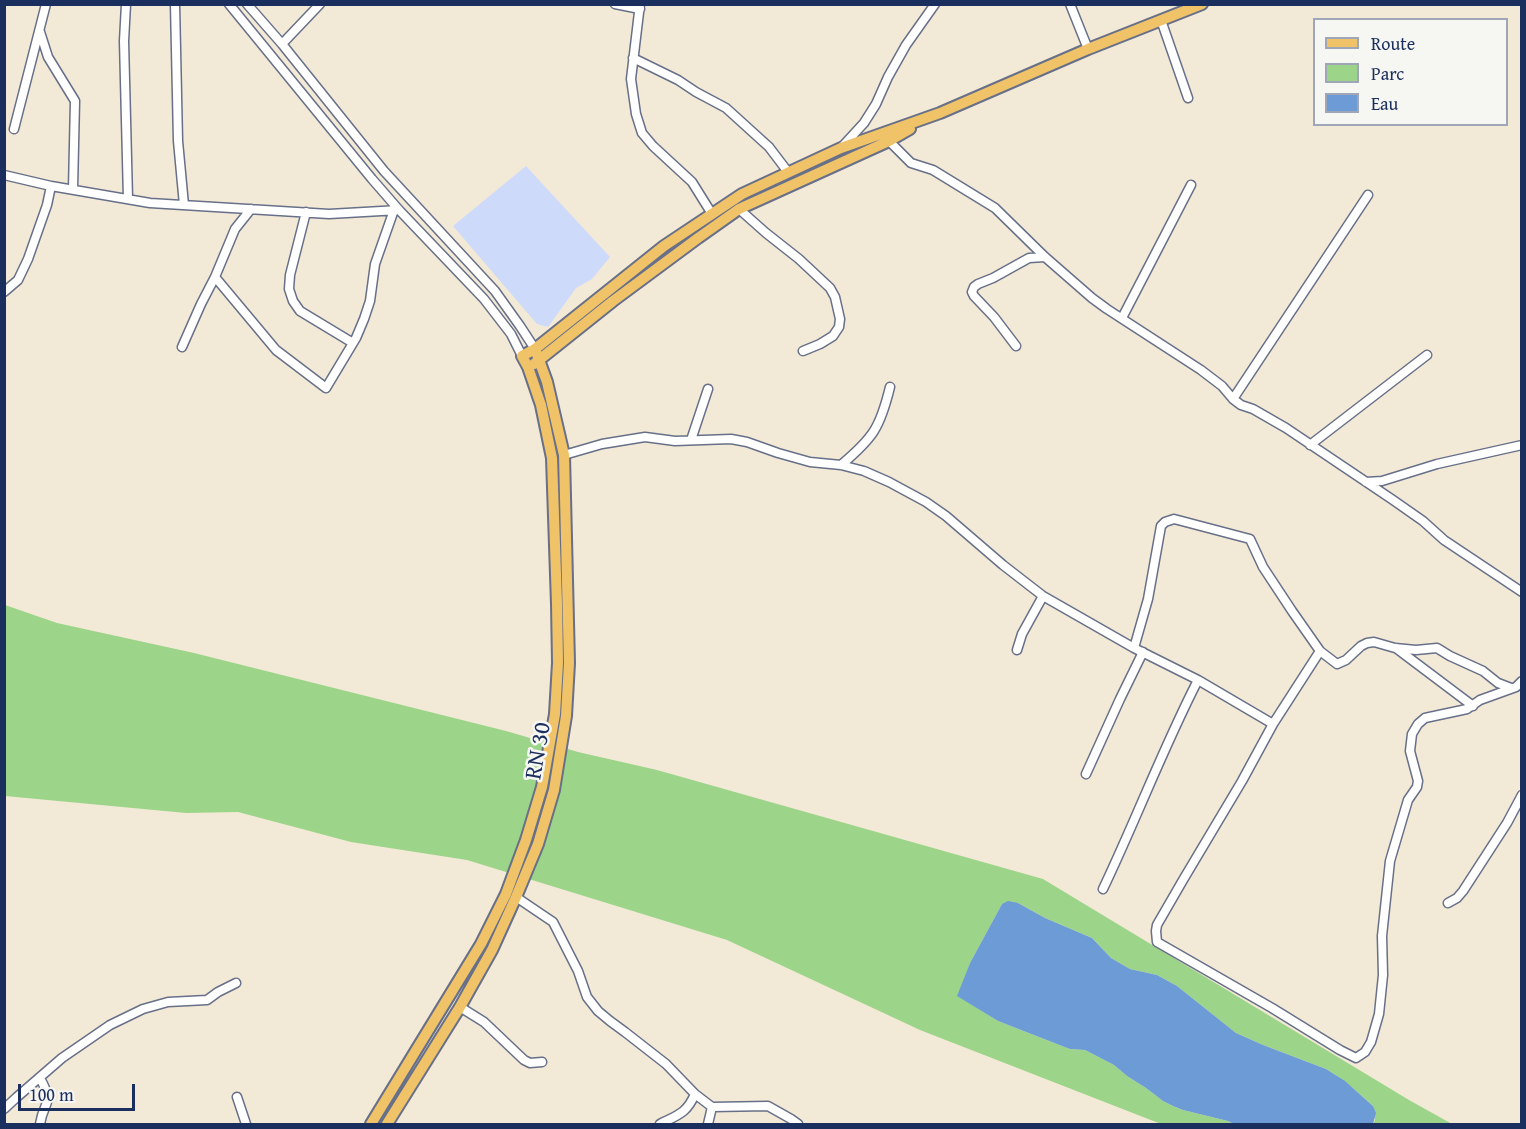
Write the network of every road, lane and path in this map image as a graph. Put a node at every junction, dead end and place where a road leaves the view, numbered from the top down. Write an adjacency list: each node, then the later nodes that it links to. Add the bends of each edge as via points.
1 (46, 4): 13 (street)
2 (126, 4): 28 (street)
3 (175, 4): 29 (street, via 177,141)
4 (229, 4): 32 (street)
5 (247, 4): 14 (street)
6 (321, 4): 14 (street)
7 (615, 4): 11 (street)
8 (935, 4): 21 (street, via 906,45 864,123)
9 (1070, 4): 15 (street)
10 (1202, 4): 12 (main road)
11 (640, 7): 16 (street)
12 (1161, 20): 15 (main road); 17 (street)
13 (40, 32): 19 (street); 26 (street, via 48,57 75,100)
14 (282, 44): 44 (street, via 384,171 495,291)
15 (1088, 49): 18 (main road)
16 (633, 58): 22 (street, via 726,108 769,147); 34 (street, via 631,79 642,133 692,182)
17 (1188, 98)
18 (940, 113): 20 (main road); 21 (main road)
19 (14, 129)
20 (890, 141): 31 (main road); 35 (street, via 911,163 933,170 995,208)
21 (841, 148): 22 (main road)
22 (788, 172): 34 (main road)
23 (4, 175): 25 (street)
24 (1191, 185): 40 (street)
25 (51, 186): 26 (street); 39 (street, via 28,259 18,280)
26 (73, 189): 28 (street)
27 (1368, 195): 52 (street)
28 (128, 199): 29 (street)
29 (183, 205): 30 (street)
30 (251, 209): 33 (street); 38 (street, via 235,229)
31 (740, 209): 45 (street, via 800,259 835,297 839,327 833,336); 48 (main road)
32 (397, 210): 33 (street); 41 (street, via 375,264 370,301); 47 (street, via 484,299)
33 (306, 212): 41 (street, via 290,275 293,301 300,311)
34 (712, 214): 44 (main road, via 664,246)
35 (1031, 242): 36 (street); 37 (street)
36 (1045, 257): 37 (street); 40 (street)
37 (1029, 258): 42 (street, via 978,284 972,291)
38 (215, 277): 41 (street, via 276,350 327,388); 43 (street)
39 (4, 292)
40 (1122, 318): 52 (street, via 1201,370)
41 (353, 343)
42 (1016, 346)
43 (182, 347)
44 (535, 349): 47 (main road); 48 (main road, RN 30 / RN 30)
45 (803, 351)
46 (1427, 355): 54 (street)
47 (522, 356): 49 (main road, RN 30)
48 (540, 361): 49 (main road); 56 (main road, RN 30 / RN 30)
49 (528, 368): 86 (main road, RN 30, via 541,405 552,458 557,604 555,714 542,787 506,894 481,944)
50 (890, 387): 57 (street, via 880,422 871,437)
51 (708, 389): 53 (street)
52 (1233, 399): 54 (street)
53 (691, 440): 56 (street, via 645,437); 57 (street, via 732,439 810,462)
54 (1310, 445): 58 (street)
55 (1521, 445): 58 (street)
56 (564, 455): 74 (main road, RN 30 / RN 30, via 567,716 554,789 538,844)
57 (841, 465): 60 (street, via 881,478 926,502)
58 (1366, 482): 59 (street)
59 (1521, 592)
60 (1043, 596): 61 (street); 63 (street)
61 (1134, 648): 64 (street, via 1148,599 1161,526 1174,519 1250,539 1269,576); 65 (street)
62 (1395, 648): 64 (street, via 1367,643 1337,664); 68 (street, via 1437,648); 69 (street)
63 (1017, 650)
64 (1320, 651): 70 (street)
65 (1143, 652): 66 (street); 71 (street)
66 (1198, 680): 70 (street); 73 (street)
67 (1521, 681): 68 (street)
68 (1512, 688): 69 (street)
69 (1473, 706): 70 (street, via 1425,718 1412,734 1410,752 1418,781 1408,800 1390,861 1379,1014 1371,1042 1356,1058 1157,942 1157,925)
70 (1273, 724)
71 (1086, 774)
72 (1521, 795): 75 (street, via 1463,891)
73 (1103, 889)
74 (516, 897): 77 (main road, RN 30 / RN 30); 80 (street, via 553,922 587,997 598,1011 666,1064)
75 (1448, 903)
76 (236, 983): 79 (street, via 207,1000 168,1002 142,1009 110,1025)
77 (460, 1007): 78 (street, via 484,1022 524,1060); 87 (main road, RN 30 / RN 30)
78 (542, 1062)
79 (40, 1078): 83 (street); 84 (street, via 49,1099)
80 (695, 1094): 82 (street); 88 (street, via 686,1110)
81 (237, 1097): 85 (street)
82 (712, 1107): 89 (street); 90 (street, via 768,1106)
83 (4, 1110)
84 (40, 1125)
85 (246, 1125)
86 (371, 1125)
87 (387, 1125)
88 (660, 1125)
89 (708, 1125)
90 (798, 1125)

